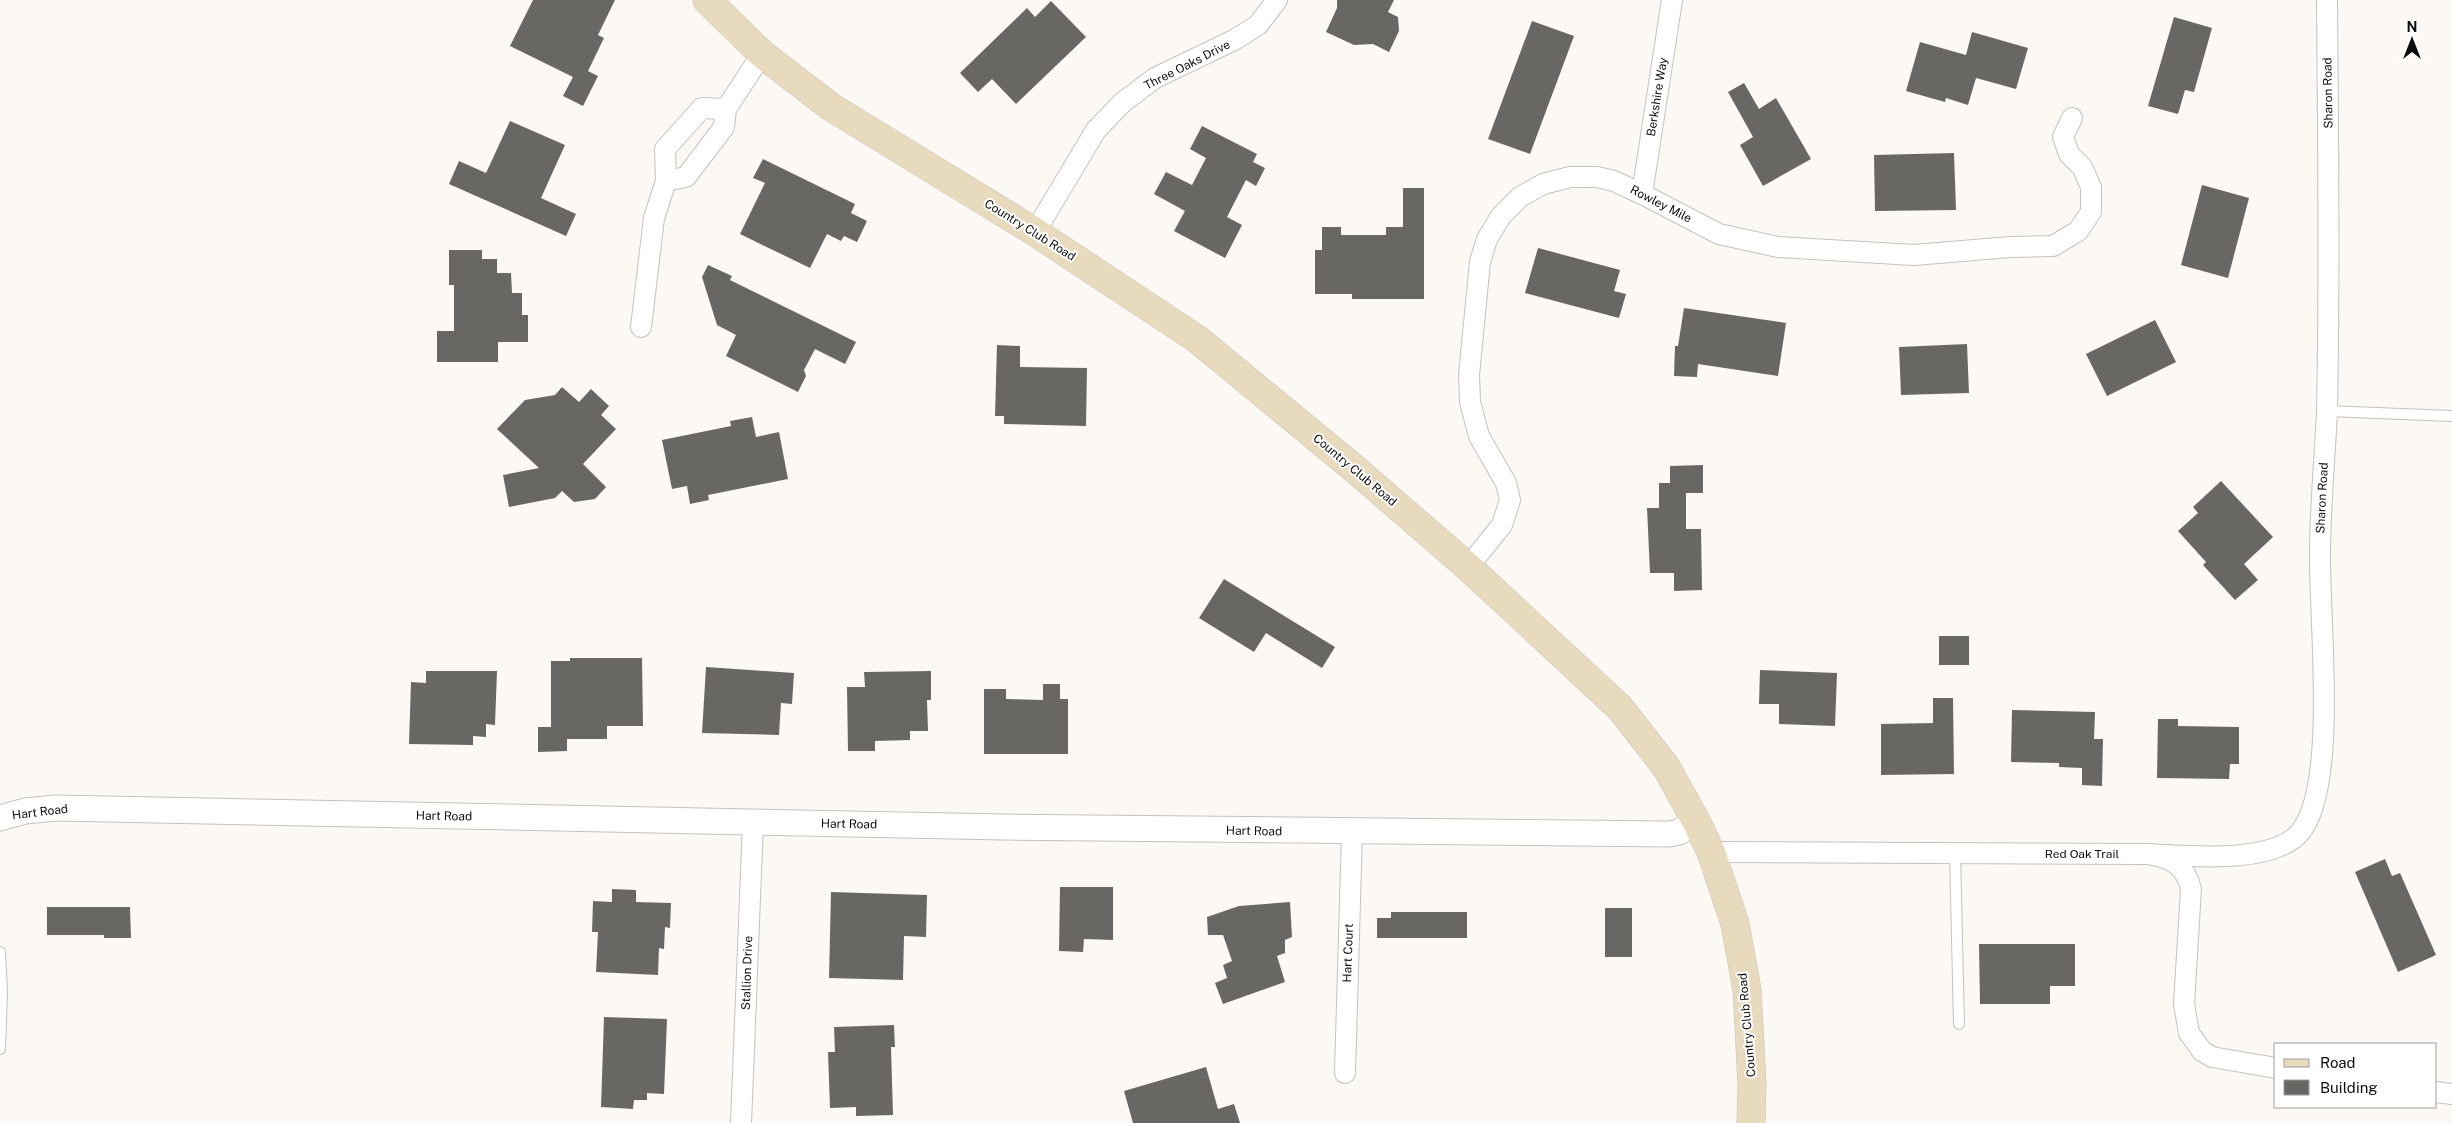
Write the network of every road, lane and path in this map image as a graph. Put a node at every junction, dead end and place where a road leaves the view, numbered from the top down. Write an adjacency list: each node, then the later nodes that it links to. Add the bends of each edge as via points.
1 (707, 0): 5 (main road, Country Club Road)
2 (1277, 0): 10 (street, Three Oaks Drive, via 1258,25 1155,78 1108,115)
3 (1672, 0): 9 (street, Berkshire Way)
4 (2327, 0): 12 (street, Sharon Road)
5 (762, 54): 6 (street); 10 (main road, Country Club Road, via 831,106)
6 (726, 109): 8 (street, via 724,127 686,177); 8 (street, via 702,108 665,148)
7 (2072, 118): 9 (street, Rowley Mile, via 2062,137 2091,187 2091,212 2078,231 2053,246 1914,255 1778,247 1718,234)
8 (666, 181): 11 (street, via 654,218)
9 (1642, 194): 14 (street, Rowley Mile, via 1596,177 1570,177 1543,184 1520,197 1487,239 1480,262 1469,375 1470,402 1479,436 1506,483 1510,500 1502,525)
10 (1034, 232): 14 (main road, Country Club Road, via 1197,339)
11 (640, 327)
12 (2327, 411): 13 (lane); 21 (street, Sharon Road, via 2320,552 2323,706 2320,774 2312,812 2307,824 2292,841 2265,853)
13 (2452, 416)
14 (1468, 567): 16 (main road, Country Club Road, via 1620,708 1666,768)
15 (0, 818): 17 (street, Hart Road, via 56,808)
16 (1696, 821): 18 (street, Hart Road, via 1679,832 1669,834); 19 (main road, Country Club Road)
17 (753, 822): 18 (street, Hart Road); 29 (street, Stallion Drive)
18 (1352, 832): 26 (street, Hart Court)
19 (1710, 852): 20 (street, Red Oak Trail); 30 (main road, Country Club Road, via 1735,924 1747,990)
20 (1955, 852): 21 (street, Red Oak Trail); 23 (lane)
21 (2148, 854): 25 (street, Red Oak Trail, via 2175,862 2189,881 2191,897 2184,1013 2195,1043 2212,1057)
22 (0, 952): 24 (lane)
23 (1959, 1024)
24 (0, 1049)
25 (2274, 1068)
26 (1345, 1073)
27 (2437, 1092): 28 (street)
28 (2452, 1094)
29 (741, 1123)
30 (1751, 1123)

